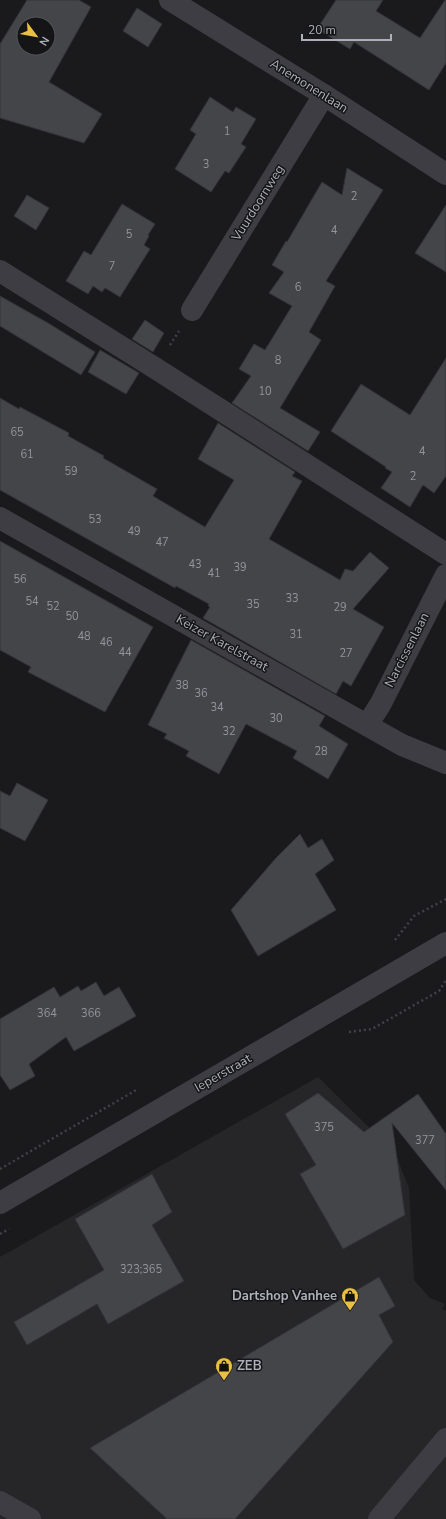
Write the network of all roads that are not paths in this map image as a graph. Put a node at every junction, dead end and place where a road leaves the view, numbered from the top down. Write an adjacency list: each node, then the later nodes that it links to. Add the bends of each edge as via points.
1 (170, 0): 2 (street, Anemonenlaan)
2 (196, 7): 3 (street, Anemonenlaan)
3 (324, 95): 4 (street, Anemonenlaan); 6 (street, Vuurdoornweg)
4 (446, 174)
5 (0, 271): 8 (street)
6 (192, 310)
7 (0, 518): 10 (street, Keizer Karelstraat)
8 (446, 554)
9 (446, 575): 10 (street, Narcissenlaan, via 380,705)
10 (367, 725): 11 (street, Keizer Karelstraat, via 402,745)
11 (446, 763)
12 (446, 943): 13 (street, Ieperstraat)
13 (0, 1203)
14 (446, 1439): 17 (street)
15 (0, 1502): 16 (street)
16 (30, 1519)
17 (379, 1519)

